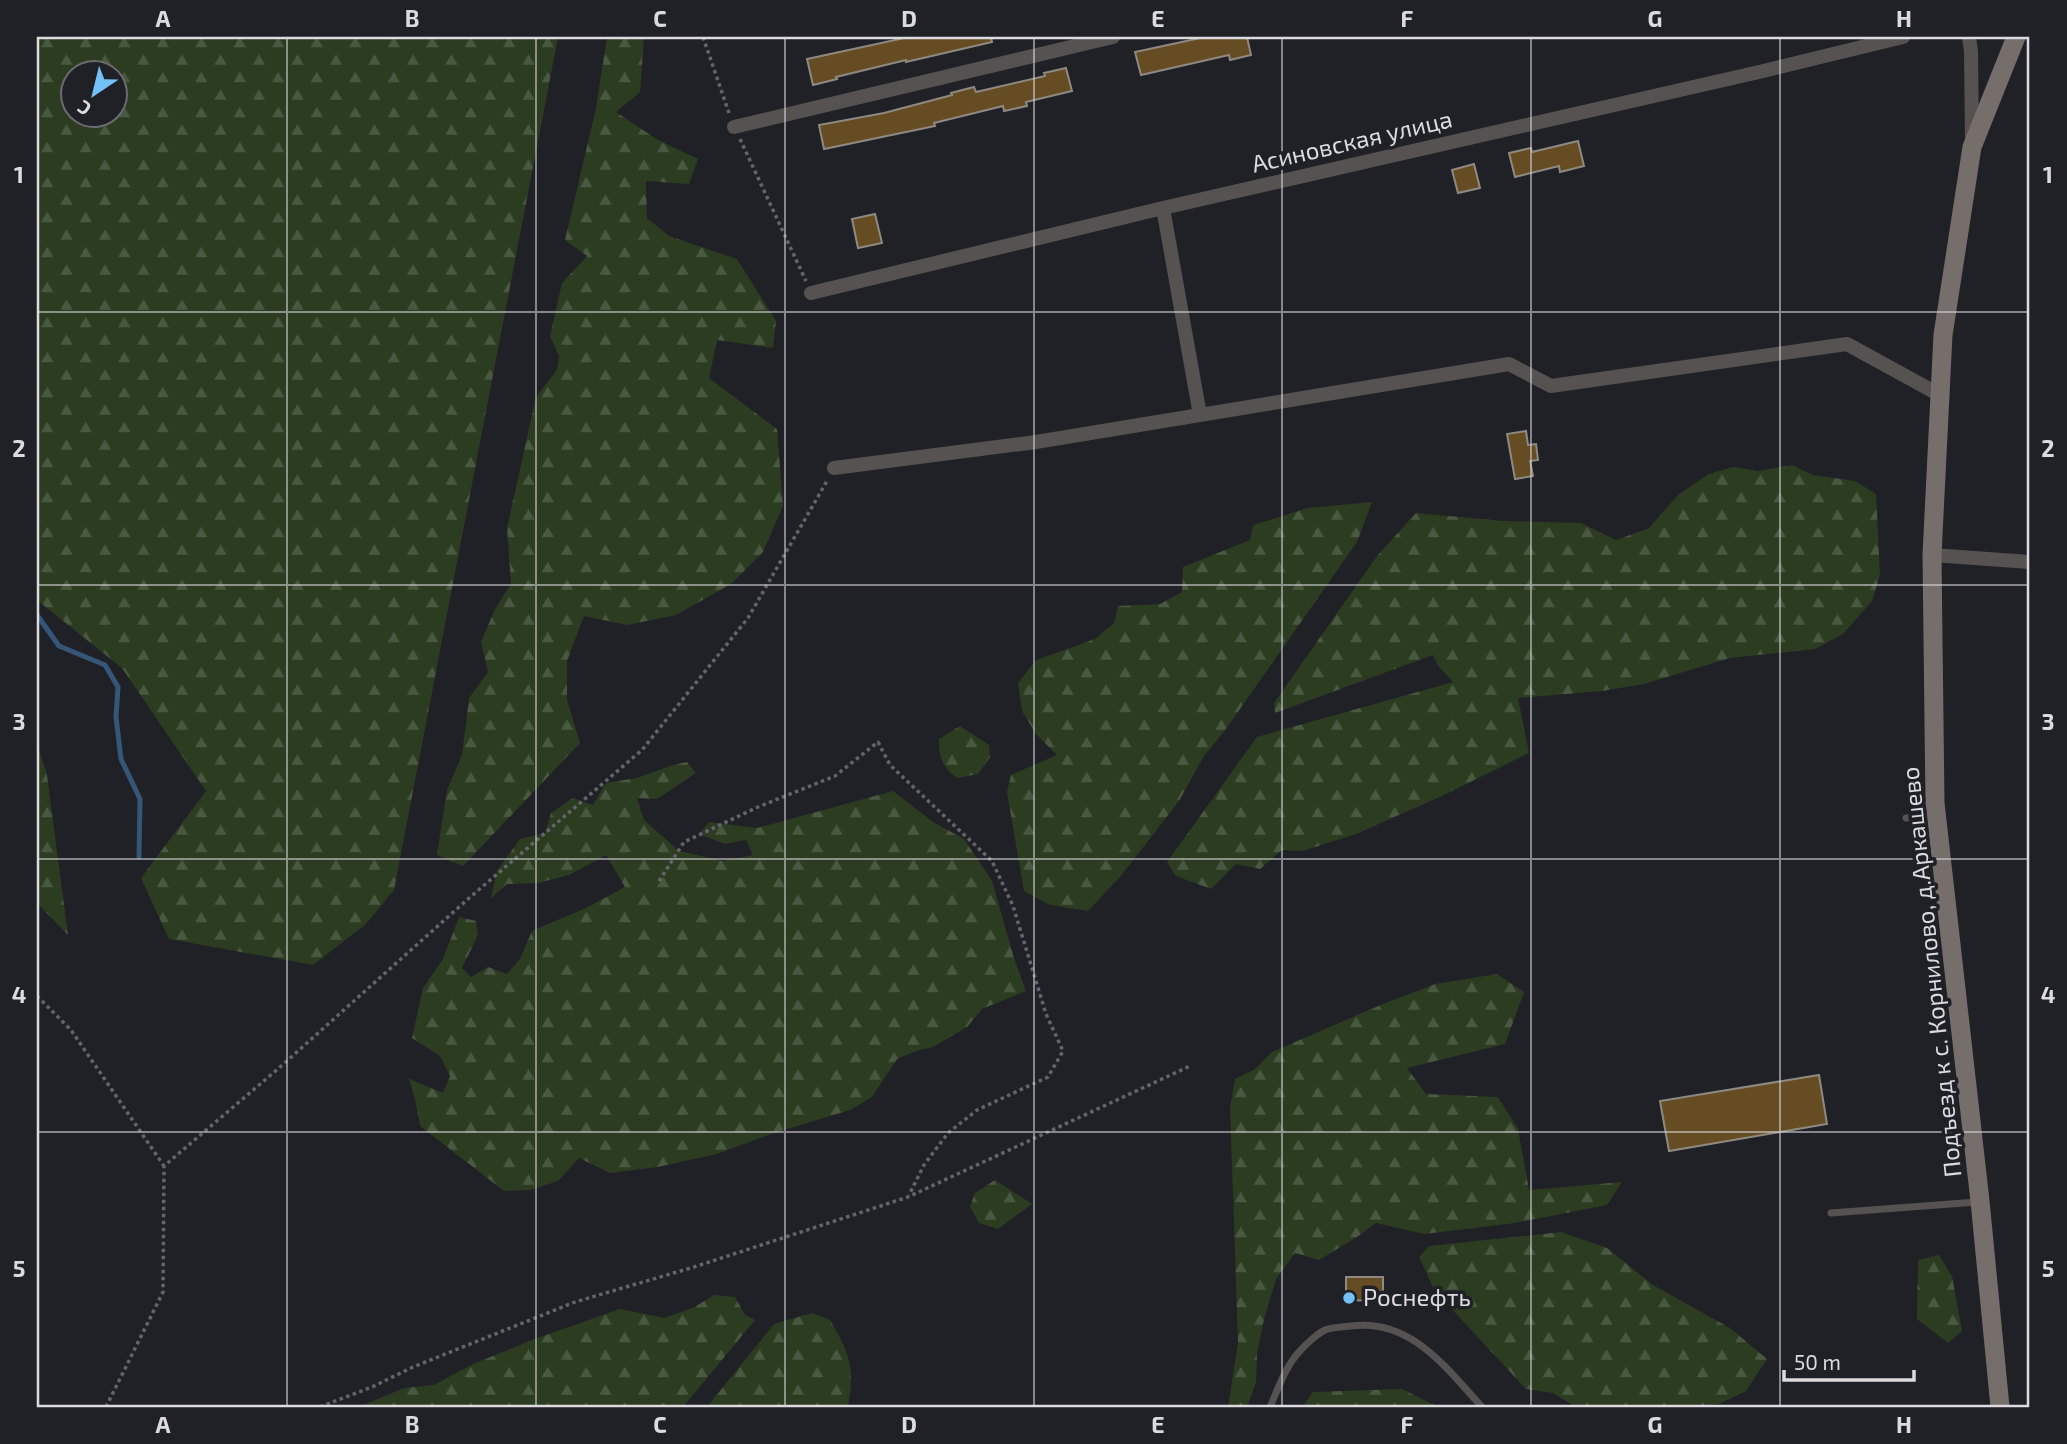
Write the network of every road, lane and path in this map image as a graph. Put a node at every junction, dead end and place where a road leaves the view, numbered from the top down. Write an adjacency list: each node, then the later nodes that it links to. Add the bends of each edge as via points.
1 (703, 37): 6 (path)
2 (1113, 37): 6 (street)
3 (1903, 37): 8 (street, Асиновская улица)
4 (1969, 37): 7 (street)
5 (2016, 37): 7 (street, Подъезд к с. Корнилово, д.Аркашево)
6 (734, 127): 9 (path)
7 (1972, 147): 10 (street, Подъезд к с. Корнилово, д.Аркашево, via 1943,335)
8 (1163, 208): 9 (street, Асиновская улица); 11 (street)
9 (811, 293)
10 (1940, 395): 11 (street, via 1847,344 1551,386 1508,364); 13 (street, Подъезд к с. Корнилово, д.Аркашево)
11 (1200, 415): 12 (street)
12 (834, 468): 20 (path, via 748,618 642,750)
13 (1932, 555): 14 (street); 15 (street, Подъезд к с. Корнилово, д.Аркашево)
14 (2030, 562)
15 (1937, 817): 16 (lane); 22 (street, Подъезд к с. Корнилово, д.Аркашево)
16 (1906, 818)
17 (659, 881): 21 (path, via 684,842 835,776 878,742 890,765 992,861 1013,906 1046,1014 1063,1051 1048,1077 977,1110 948,1133)
18 (37, 996): 20 (path, via 71,1030)
19 (1190, 1066): 21 (path)
20 (164, 1166): 24 (path, via 163,1292)
21 (908, 1197): 25 (path, via 575,1302)
22 (1980, 1201): 23 (lane); 28 (street, Подъезд к с. Корнилово, д.Аркашево)
23 (1831, 1213)
24 (106, 1407)
25 (320, 1407)
26 (1270, 1407): 27 (lane, via 1298,1352 1325,1330 1362,1325 1385,1326 1413,1339)
27 (1482, 1407)
28 (2000, 1407)

